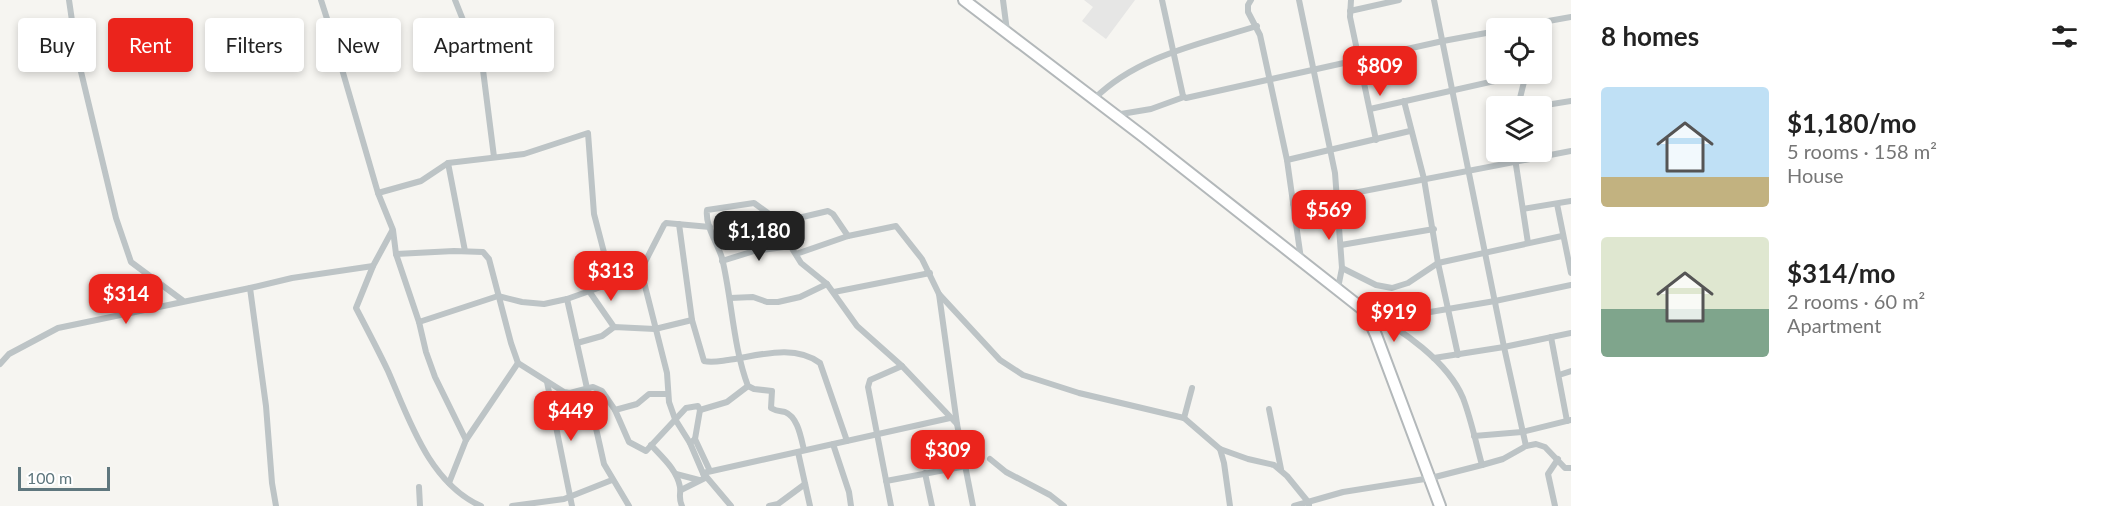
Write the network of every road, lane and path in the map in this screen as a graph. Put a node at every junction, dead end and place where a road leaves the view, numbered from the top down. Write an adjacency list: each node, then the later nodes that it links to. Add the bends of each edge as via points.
1 (69, 0): 83 (street, via 77,55 110,195 131,262)
2 (321, 0): 44 (street)
3 (455, 0): 38 (street, via 483,70)
4 (964, 0): 17 (highway)
5 (1003, 0): 17 (street)
6 (1162, 0): 20 (street)
7 (1251, 0): 16 (street, via 1248,12)
8 (1299, 0): 22 (street)
9 (1351, 0): 13 (street)
10 (1399, 0): 12 (street)
11 (1434, 0): 19 (street)
12 (1385, 2): 13 (street)
13 (1350, 11): 21 (street)
14 (1571, 17): 15 (street)
15 (1552, 20)
16 (1257, 26): 20 (street); 23 (street)
17 (1007, 31): 27 (highway)
18 (1486, 33): 19 (street)
19 (1443, 41): 21 (street); 24 (street)
20 (1172, 53): 26 (street); 27 (street, via 1126,75)
21 (1359, 59): 22 (street); 31 (street)
22 (1313, 69): 23 (street); 35 (street)
23 (1270, 80): 26 (street); 39 (street)
24 (1452, 91): 25 (street, via 1526,74); 28 (street); 42 (street)
25 (1520, 96)
26 (1184, 97): 32 (street, via 1151,109)
27 (1094, 99): 32 (highway)
28 (1404, 101): 31 (street); 33 (street)
29 (1571, 101): 30 (street)
30 (1552, 104)
31 (1370, 109): 34 (street)
32 (1115, 115): 64 (highway)
33 (1410, 131): 34 (street); 43 (street)
34 (1376, 140): 35 (street)
35 (1331, 151): 39 (street); 45 (street)
36 (1571, 151): 37 (street)
37 (1552, 155)
38 (494, 157): 41 (street); 72 (street, via 524,154 588,134 594,214)
39 (1287, 160): 47 (street)
40 (1515, 162): 42 (street); 49 (street)
41 (448, 164): 44 (street, via 421,181); 60 (street)
42 (1468, 170): 43 (street); 61 (street)
43 (1424, 179): 45 (street); 53 (street)
44 (378, 193): 54 (street)
45 (1338, 197): 47 (street); 58 (street)
46 (1571, 201): 48 (street)
47 (1293, 204): 64 (street)
48 (1557, 204): 49 (street); 56 (street)
49 (1523, 209): 57 (street)
50 (777, 223): 52 (street, via 757,204 750,203 707,210); 55 (street, via 828,211); 59 (street)
51 (679, 224): 52 (street); 71 (street, via 666,223 662,227 644,264); 87 (street)
52 (710, 227): 65 (street)
53 (1434, 229): 58 (street); 66 (street)
54 (393, 230): 62 (street); 67 (street)
55 (848, 236): 63 (street); 69 (street, via 896,226)
56 (1562, 236): 57 (street); 70 (street)
57 (1528, 243): 61 (street)
58 (1341, 245): 68 (street)
59 (791, 246): 63 (street); 65 (street)
60 (465, 251): 62 (street); 80 (street, via 483,252 487,256)
61 (1485, 253): 66 (street); 84 (street)
62 (396, 254): 89 (street)
63 (796, 254): 73 (street, via 808,271)
64 (1301, 259): 76 (highway)
65 (722, 261): 81 (street)
66 (1438, 263): 68 (street, via 1408,283 1392,288 1376,285); 85 (street)
67 (373, 266): 75 (street); 140 (street, via 356,308 420,443)
68 (1342, 268): 76 (street)
69 (930, 273): 78 (street); 79 (street)
70 (1571, 273)
71 (644, 282): 72 (street); 91 (street)
72 (612, 283): 77 (street)
73 (827, 284): 78 (street); 81 (street, via 778,302)
74 (1571, 285): 84 (street)
75 (250, 288): 83 (street); 147 (street)
76 (1338, 288): 86 (highway)
77 (589, 291): 82 (street); 90 (street)
78 (834, 292): 101 (street, via 857,326)
79 (939, 294): 113 (street, via 1000,360 1023,375 1107,401); 116 (street)
80 (498, 296): 82 (street, via 538,304); 89 (street); 99 (street)
81 (730, 298): 97 (street)
82 (567, 299): 94 (street)
83 (182, 300): 100 (street, via 58,328 9,354)
84 (1495, 301): 85 (street); 95 (street)
85 (1448, 308): 88 (street); 96 (street)
86 (1365, 311): 88 (street); 137 (highway)
87 (692, 320): 91 (street); 97 (street, via 704,361)
88 (1383, 320): 98 (street)
89 (419, 322): 120 (street, via 435,377)
90 (614, 327): 91 (street); 94 (street, via 602,336)
91 (655, 329): 108 (street)
92 (1571, 333): 93 (street)
93 (1551, 338): 95 (street); 103 (street)
94 (577, 343): 106 (street)
95 (1504, 347): 96 (street); 117 (street)
96 (1458, 354): 98 (street)
97 (741, 358): 105 (street); 122 (street, via 792,353 820,363)
98 (1434, 358): 119 (street, via 1462,396)
99 (518, 363): 104 (street); 120 (street)
100 (0, 364)
101 (902, 366): 112 (street); 118 (street, via 869,382)
102 (1571, 371): 103 (street)
103 (1559, 375): 115 (street)
104 (547, 382): 106 (street, via 567,393); 144 (street)
105 (748, 386): 111 (street, via 727,402); 127 (street, via 772,391 771,408 785,412 796,423)
106 (588, 388): 110 (street, via 602,391); 138 (street, via 599,447)
107 (1192, 388): 113 (street)
108 (668, 394): 110 (street, via 649,394 637,404); 114 (street)
109 (1269, 409): 133 (street)
110 (615, 410): 124 (street, via 629,442 646,451)
111 (700, 410): 114 (street, via 694,405); 121 (street)
112 (950, 418): 116 (street); 118 (street)
113 (1184, 418): 126 (street)
114 (675, 419): 121 (street); 124 (street)
115 (1569, 421): 117 (street)
116 (957, 424): 131 (street)
117 (1522, 432): 119 (street); 125 (street)
118 (876, 434): 122 (street); 139 (street)
119 (1474, 436): 130 (street)
120 (466, 440): 140 (street)
121 (692, 441): 136 (street)
122 (847, 441): 123 (street)
123 (834, 444): 127 (street); 157 (street)
124 (651, 445): 135 (street)
125 (1526, 446): 129 (street, via 1545,447); 130 (street)
126 (1220, 449): 133 (street, via 1267,462); 162 (street)
127 (801, 451): 136 (street); 141 (street)
128 (990, 459): 161 (street)
129 (1558, 459): 132 (street, via 1565,468); 165 (street, via 1548,474)
130 (1482, 465): 137 (street)
131 (966, 466): 134 (street); 160 (street)
132 (1571, 468)
133 (1281, 470): 145 (street)
134 (925, 473): 139 (street); 159 (street)
135 (676, 474): 136 (street); 143 (street)
136 (704, 475): 143 (street); 154 (street)
137 (1431, 478): 145 (street, via 1343,492); 164 (highway)
138 (612, 480): 144 (street); 152 (street)
139 (886, 480): 158 (street)
140 (449, 483): 149 (street)
141 (805, 484): 146 (street); 156 (street)
142 (419, 487): 148 (street)
143 (681, 490): 153 (street)
144 (570, 497): 150 (street); 151 (street)
145 (1309, 504): 163 (street)
146 (778, 505): 155 (street)
147 (276, 506)
148 (420, 506)
149 (481, 506)
150 (512, 506)
151 (572, 506)
152 (629, 506)
153 (682, 506)
154 (730, 506)
155 (769, 506)
156 (810, 506)
157 (851, 506)
158 (891, 506)
159 (932, 506)
160 (973, 506)
161 (1064, 506)
162 (1230, 506)
163 (1294, 506)
164 (1440, 506)
165 (1555, 506)

